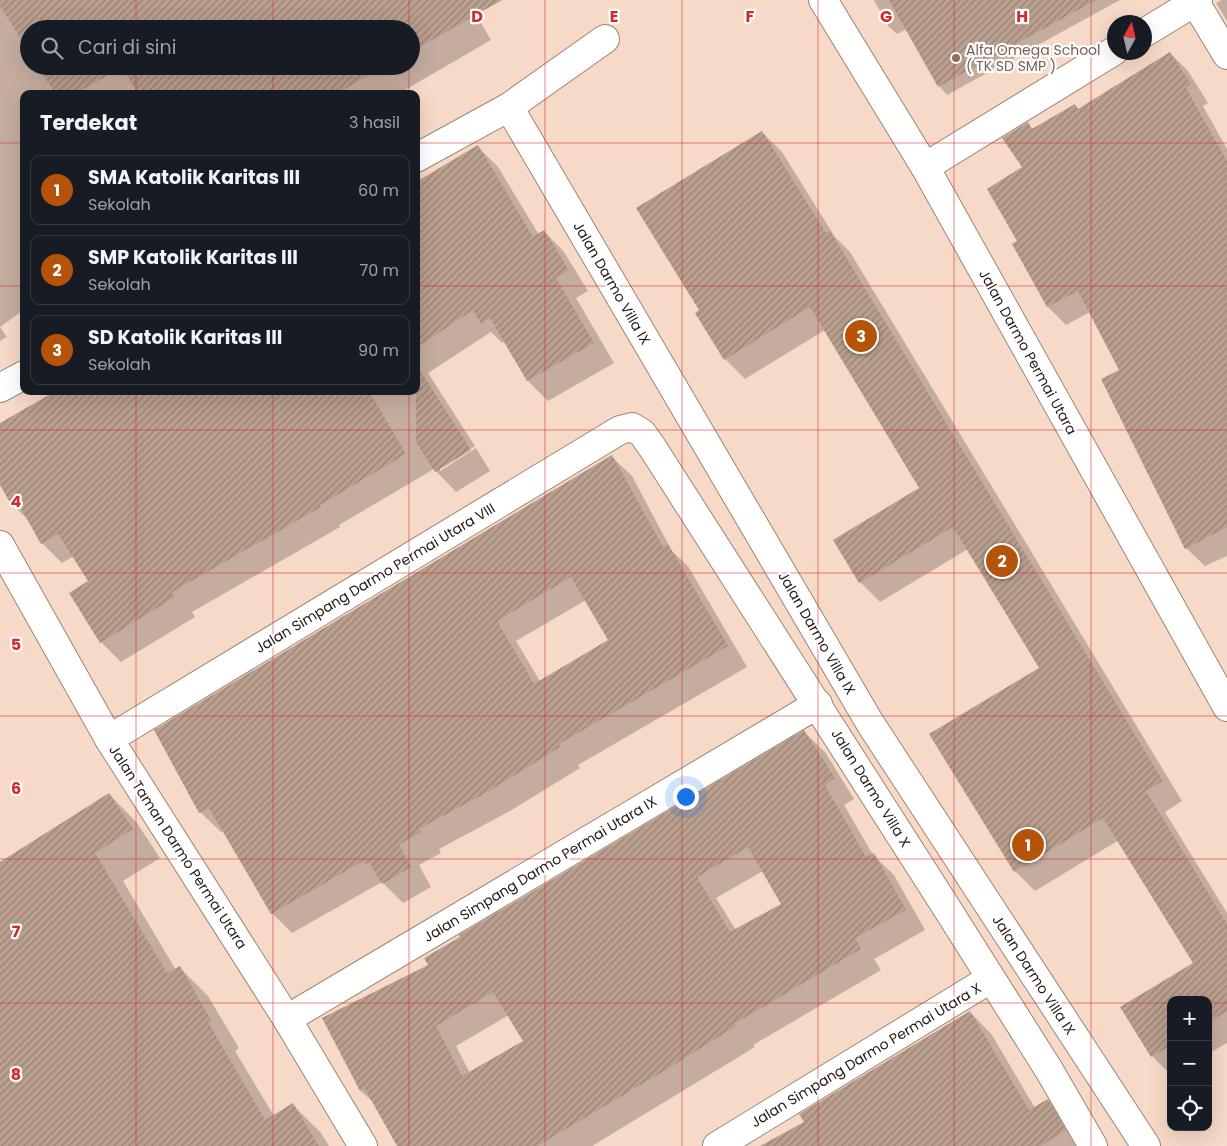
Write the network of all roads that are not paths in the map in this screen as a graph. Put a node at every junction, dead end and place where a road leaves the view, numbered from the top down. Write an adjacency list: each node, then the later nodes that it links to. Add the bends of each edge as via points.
1 (823, 0): 9 (street, Jalan Darmo Permai Utara)
2 (1197, 1): 3 (street); 6 (street)
3 (1152, 28)
4 (605, 39): 7 (street)
5 (1107, 55): 9 (street)
6 (1227, 55)
7 (509, 107): 8 (street); 22 (street, Jalan Darmo Villa IX, via 870,723)
8 (420, 156)
9 (925, 167): 15 (street, Jalan Darmo Permai Utara)
10 (20, 377): 11 (street)
11 (0, 388)
12 (642, 433): 14 (street, Jalan Darmo Villa X); 16 (street, Jalan Simpang Darmo Permai Utara VIII, via 632,427 620,430)
13 (0, 545): 16 (street, Jalan Taman Darmo Permai Utara)
14 (818, 704): 17 (street, Jalan Darmo Villa X); 18 (street, Jalan Simpang Darmo Permai Utara IX)
15 (1227, 707)
16 (109, 739): 18 (street, Jalan Taman Darmo Permai Utara)
17 (990, 979): 20 (street, Jalan Simpang Darmo Permai Utara X); 21 (street, Jalan Darmo Villa X)
18 (288, 1019): 19 (street, Jalan Taman Darmo Permai Utara)
19 (363, 1146)
20 (717, 1146)
21 (1093, 1146)
22 (1146, 1146)

